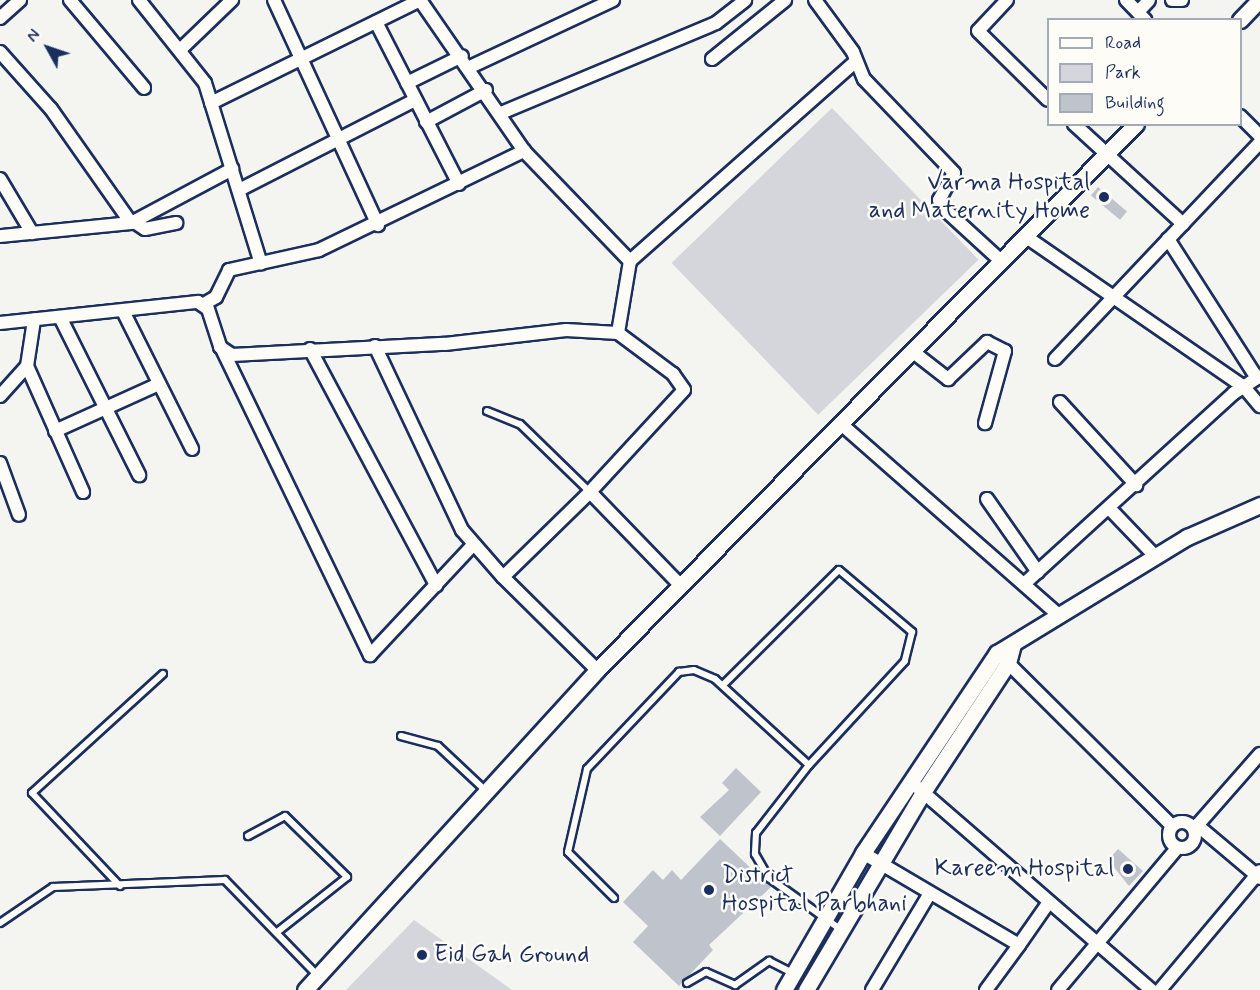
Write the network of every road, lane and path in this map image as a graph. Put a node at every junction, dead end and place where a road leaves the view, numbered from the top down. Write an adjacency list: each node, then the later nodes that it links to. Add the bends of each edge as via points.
1 (20, 0): 18 (street)
2 (70, 0): 29 (street)
3 (139, 0): 21 (street)
4 (232, 0): 21 (street)
5 (274, 0): 24 (street)
6 (420, 0): 20 (street); 23 (street)
7 (613, 0): 27 (street)
8 (745, 0): 34 (street, via 716,24 640,50)
9 (785, 0): 25 (street)
10 (815, 0): 26 (street)
11 (1125, 0): 17 (street)
12 (1149, 0): 17 (street)
13 (1172, 0): 14 (street)
14 (1182, 0)
15 (1259, 0): 19 (street)
16 (999, 3): 31 (street, via 978,31)
17 (1141, 16)
18 (0, 18)
19 (1242, 18)
20 (376, 22): 24 (street); 28 (street)
21 (181, 49): 33 (street, via 197,67)
22 (0, 52): 48 (street, via 51,109)
23 (462, 56): 27 (street); 28 (street)
24 (300, 58): 33 (street); 40 (street)
25 (712, 59)
26 (855, 62): 56 (street); 57 (street, via 864,79 954,173 939,200 942,207)
27 (470, 67): 30 (street)
28 (407, 83): 32 (street)
29 (144, 88)
30 (486, 90): 34 (street); 36 (street)
31 (1047, 99)
32 (415, 100): 36 (street); 40 (street)
33 (212, 103): 44 (street)
34 (501, 113): 42 (street)
35 (1242, 118): 39 (street)
36 (426, 122): 46 (street)
37 (1076, 126): 43 (street)
38 (1134, 126): 43 (street)
39 (1260, 136)
40 (337, 140): 47 (street); 51 (street)
41 (1258, 149): 50 (street)
42 (524, 151): 46 (street); 56 (street)
43 (1105, 155): 50 (street); 54 (street)
44 (232, 169): 47 (street); 48 (street)
45 (0, 179): 52 (street)
46 (459, 184): 51 (street)
47 (238, 190): 58 (street)
48 (132, 222): 49 (street, via 145,230); 52 (street)
49 (176, 222)
50 (1183, 224): 55 (street)
51 (378, 225): 58 (street, via 319,250)
52 (32, 233): 53 (street)
53 (0, 236)
54 (1025, 236): 57 (street); 59 (street)
55 (1168, 239): 59 (street); 72 (street)
56 (630, 261): 65 (street)
57 (1000, 261): 69 (street)
58 (261, 264): 60 (street, via 225,273 216,297)
59 (1111, 297): 70 (street); 74 (street)
60 (204, 304): 61 (street); 68 (street)
61 (124, 313): 62 (street); 73 (street)
62 (60, 317): 63 (street); 78 (street)
63 (34, 320): 64 (street); 71 (street)
64 (0, 322)
65 (618, 333): 66 (street, via 566,330); 88 (street, via 673,374 684,390)
66 (375, 346): 67 (street); 93 (street)
67 (310, 349): 68 (street); 98 (street)
68 (223, 351): 98 (street, via 370,655)
69 (912, 351): 80 (street); 81 (street, via 948,379 987,342 1005,351)
70 (1055, 359)
71 (27, 366): 75 (street); 82 (street)
72 (1258, 377): 74 (street)
73 (159, 384): 78 (street); 83 (street)
74 (1244, 387): 77 (street); 86 (street)
75 (0, 396)
76 (1060, 402): 86 (street)
77 (1260, 406)
78 (106, 408): 82 (street); 85 (street)
79 (487, 411): 88 (lane, via 520,424)
80 (840, 423): 97 (street); 99 (street)
81 (985, 423)
82 (55, 431): 87 (street)
83 (192, 448)
84 (0, 463): 92 (street)
85 (139, 474)
86 (1136, 485): 90 (street)
87 (83, 492)
88 (590, 492): 96 (street); 99 (street)
89 (987, 499): 95 (street)
90 (1109, 508): 94 (street); 95 (street)
91 (1257, 510): 94 (street)
92 (19, 515)
93 (473, 545): 96 (street); 98 (street)
94 (1156, 557): 100 (street)
95 (1038, 572): 97 (street)
96 (503, 577): 102 (street)
97 (1024, 584): 100 (street)
98 (436, 585)
99 (680, 585): 102 (street)
100 (1060, 615): 101 (street, via 1013,644)
101 (1003, 658): 105 (street); 106 (street); 113 (street)
102 (597, 670): 111 (street)
103 (163, 674): 120 (lane, via 32,793)
104 (723, 685): 109 (lane); 109 (lane, via 839,570 909,628 912,645 905,661); 122 (lane, via 702,672 678,672 589,764 568,852)
105 (946, 722): 106 (street); 110 (street)
106 (962, 733): 112 (street)
107 (401, 736): 111 (lane, via 438,746)
108 (1260, 754): 114 (street)
109 (809, 765): 124 (lane, via 760,824 755,854 780,891)
110 (909, 781): 112 (street); 117 (street)
111 (486, 791): 130 (street)
112 (923, 792): 118 (street); 123 (street)
113 (1172, 826): 114 (street, via 1183,822); 116 (street, via 1169,838)
114 (1195, 827): 116 (street, via 1189,846); 119 (street)
115 (248, 836): 127 (lane, via 285,816 347,877)
116 (1177, 848): 128 (street)
117 (863, 853): 118 (street); 124 (street)
118 (880, 864): 121 (street); 126 (street)
119 (1259, 874): 139 (street)
120 (120, 886): 125 (lane, via 43,890); 127 (lane, via 230,881)
121 (930, 893): 129 (street); 135 (street)
122 (614, 898)
123 (1050, 902): 128 (street); 129 (street)
124 (824, 921): 126 (lane); 132 (street)
125 (0, 923)
126 (840, 930): 134 (street)
127 (277, 932): 130 (lane)
128 (1097, 944): 137 (street); 138 (street)
129 (1019, 945): 136 (street)
130 (318, 976): 133 (street)
131 (687, 983): 132 (lane, via 706,972 735,986 769,962)
132 (791, 984)
133 (305, 990)
134 (806, 990)
135 (872, 990)
136 (986, 990)
137 (1058, 990)
138 (1151, 990)
139 (1161, 990)

